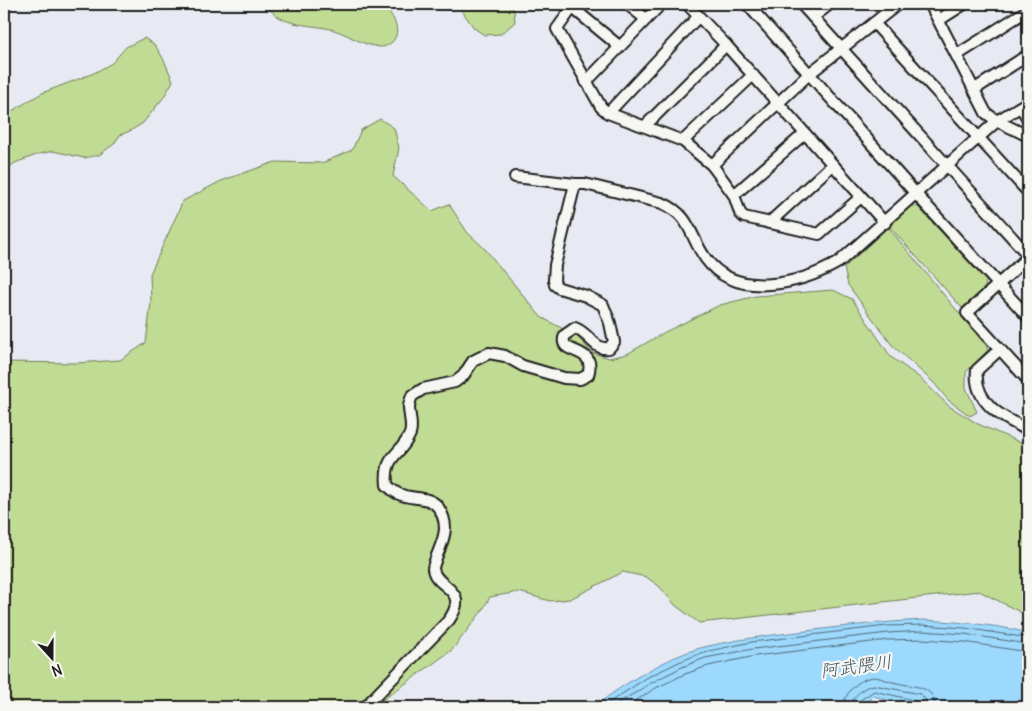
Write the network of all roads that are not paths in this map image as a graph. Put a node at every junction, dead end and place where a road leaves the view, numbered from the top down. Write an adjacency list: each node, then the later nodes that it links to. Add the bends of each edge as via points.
1 (627, 4): 14 (street)
2 (661, 4): 14 (street)
3 (686, 4): 12 (street)
4 (747, 4): 22 (street)
5 (801, 4): 13 (street)
6 (830, 4): 13 (street)
7 (898, 4): 16 (street)
8 (930, 4): 15 (street)
9 (964, 4): 15 (street)
10 (570, 6): 18 (street); 24 (street, via 556,29)
11 (1028, 10): 20 (street)
12 (698, 17): 17 (street); 28 (street)
13 (813, 17): 19 (street)
14 (646, 19): 18 (street)
15 (939, 20): 20 (street)
16 (874, 23): 19 (street); 34 (street)
17 (726, 45): 23 (street); 31 (street)
18 (619, 46): 24 (street)
19 (841, 48): 22 (street); 38 (street)
20 (957, 55): 25 (street)
21 (1028, 55): 25 (street)
22 (810, 74): 26 (street); 42 (street)
23 (753, 76): 26 (street); 35 (street)
24 (586, 82): 28 (street)
25 (975, 89): 30 (street, via 986,113)
26 (777, 103): 32 (street); 36 (street)
27 (1025, 105): 29 (street); 30 (street)
28 (608, 113): 31 (street)
29 (1028, 119)
30 (996, 121): 33 (street); 34 (street)
31 (645, 126): 35 (street)
32 (804, 134): 37 (street); 43 (street)
33 (1028, 136)
34 (978, 138): 38 (street); 41 (street)
35 (683, 141): 36 (street)
36 (712, 165): 43 (street)
37 (832, 165): 44 (street); 45 (street)
38 (947, 165): 42 (street); 47 (street)
39 (515, 177): 40 (street)
40 (576, 184): 46 (street, via 672,207 688,223 714,269 734,281 749,284 814,276 839,262); 53 (street, via 555,265 555,285 603,305 614,342 609,348 601,348 574,328 565,335 565,345 590,361 588,375 580,379 538,371 505,356 489,353 473,361 456,382 423,389 412,396 409,405 412,432 389,461 387,485 398,494 429,500 438,507 446,528 433,567 435,576 453,592 455,612)
41 (1028, 192)
42 (916, 194): 46 (street); 48 (street)
43 (734, 195): 45 (street, via 744,217)
44 (861, 197): 45 (street, via 819,234); 46 (street)
45 (769, 223)
46 (885, 223)
47 (1028, 256): 48 (street)
48 (999, 285): 49 (street); 50 (street, via 967,313)
49 (1028, 317)
50 (999, 350): 51 (street); 52 (street, via 977,370 979,388 989,407)
51 (1028, 380)
52 (1028, 430)
53 (365, 707)

